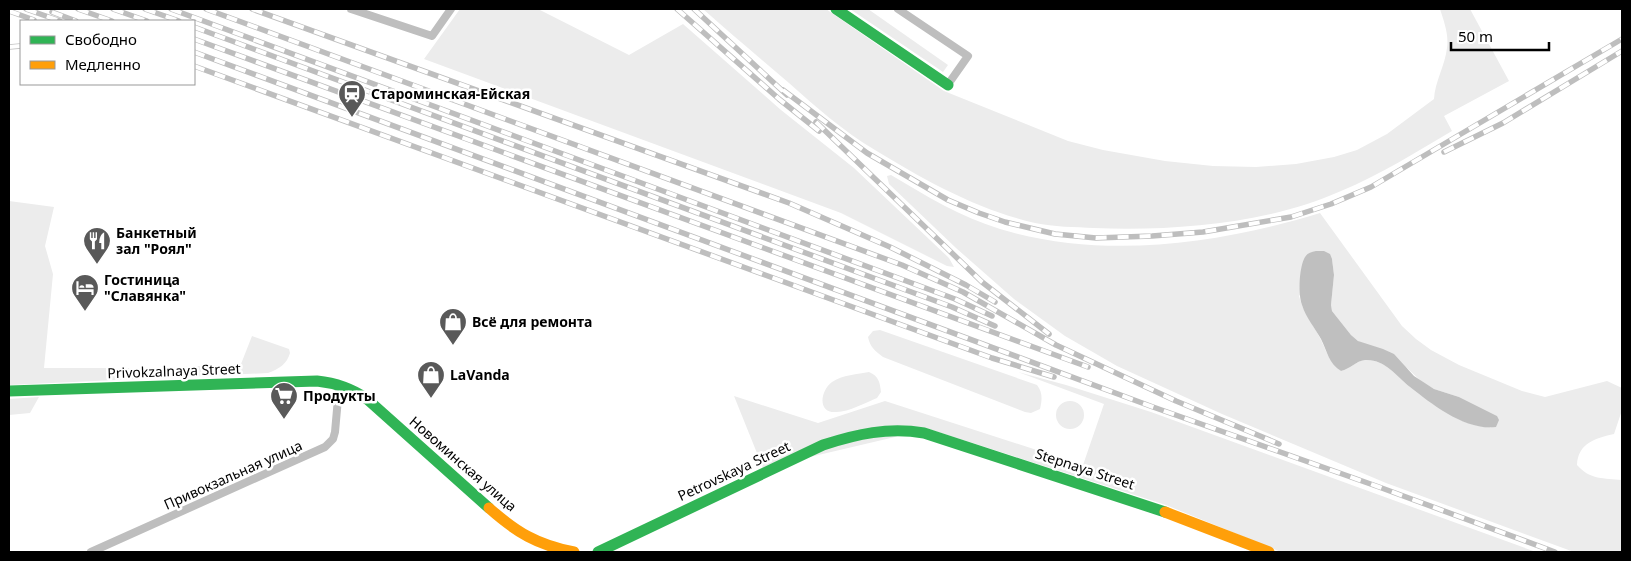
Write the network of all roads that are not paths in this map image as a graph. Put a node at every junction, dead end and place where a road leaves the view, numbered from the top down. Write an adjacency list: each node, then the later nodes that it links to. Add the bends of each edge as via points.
1 (351, 9): 2 (lane, via 432,36)
2 (451, 9)
3 (836, 9): 5 (street)
4 (898, 9): 5 (lane, via 968,56)
5 (948, 85)
6 (340, 384): 7 (street, Privokzalnaya Street, via 317,381); 9 (lane, Привокзальная улица, via 333,439 325,447); 10 (street, Новоминская улица, via 367,399 507,524 542,546)
7 (9, 391)
8 (888, 429): 11 (street, Petrovskaya Street, via 856,434 824,445); 12 (street, Stepnaya Street, via 924,433 1021,464 1172,514)
9 (91, 552)
10 (574, 552)
11 (598, 552)
12 (1269, 552)

